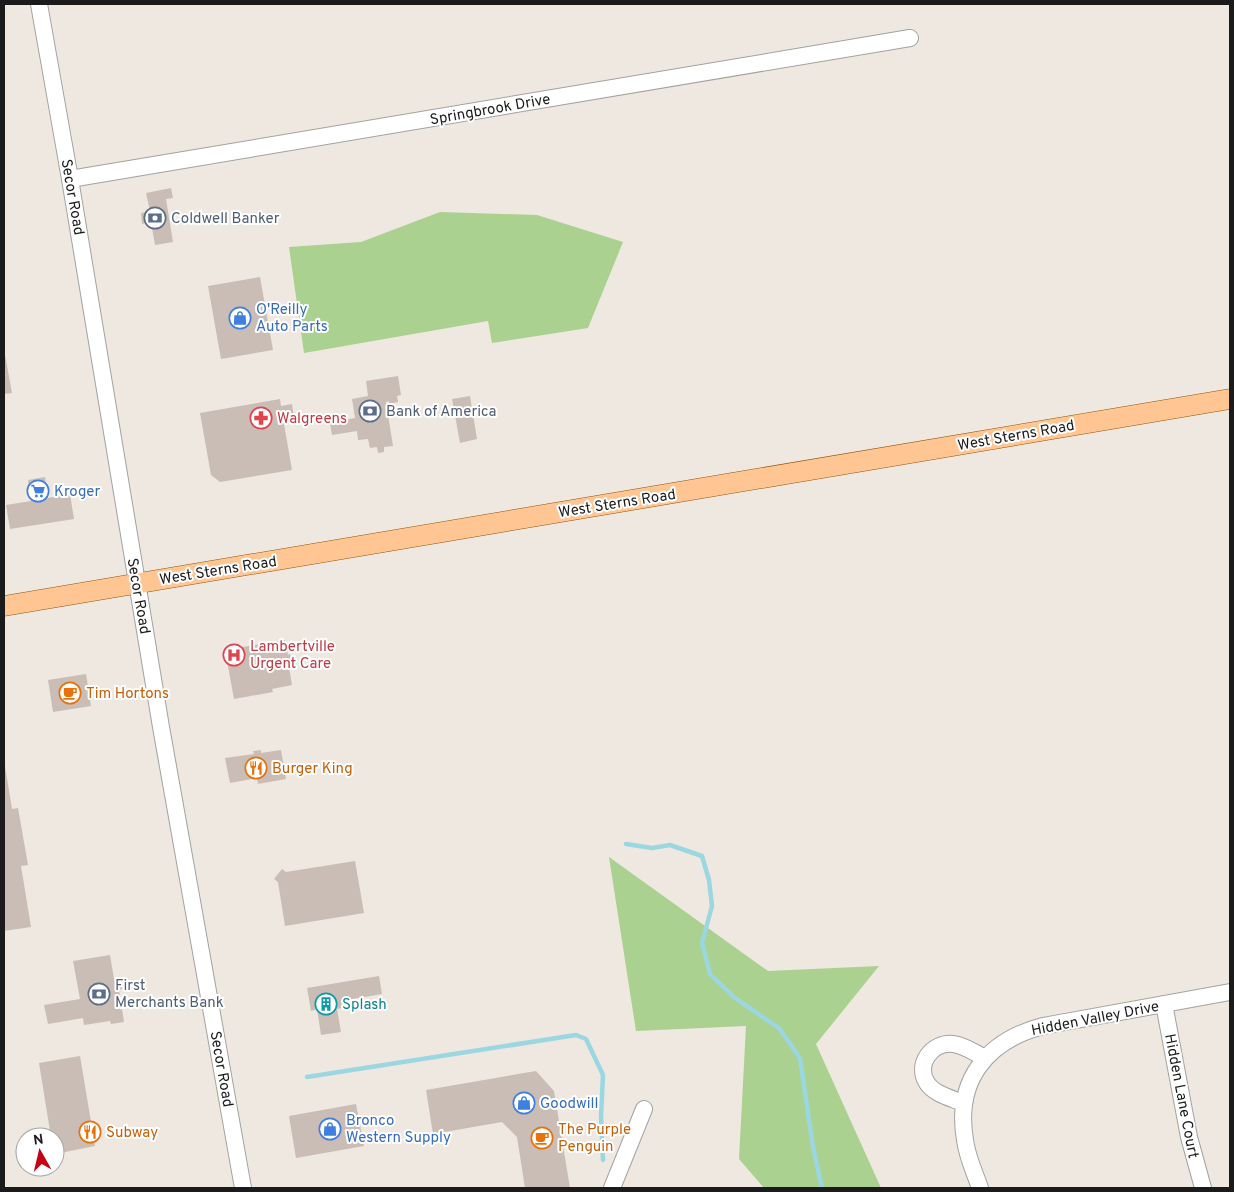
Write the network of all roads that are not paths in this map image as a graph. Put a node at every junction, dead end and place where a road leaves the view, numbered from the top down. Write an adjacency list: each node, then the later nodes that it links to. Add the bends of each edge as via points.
1 (39, 4): 3 (street, Secor Road)
2 (910, 38): 3 (street, Springbrook Drive)
3 (70, 180): 5 (street, Secor Road)
4 (1230, 399): 5 (main road, West Sterns Road)
5 (137, 583): 6 (main road, West Sterns Road); 12 (street, Secor Road)
6 (4, 606)
7 (1230, 992): 8 (street, Hidden Valley Drive)
8 (1164, 1004): 9 (street, Hidden Valley Drive, via 1028,1030 1004,1042); 15 (street, Hidden Lane Court, via 1189,1137)
9 (985, 1058): 10 (street, Hidden Valley Drive, via 970,1080); 10 (street, via 952,1044 938,1046 927,1055 923,1069 927,1083 937,1092)
10 (963, 1103): 14 (street, Hidden Valley Drive, via 965,1142)
11 (644, 1109): 13 (street)
12 (242, 1188)
13 (612, 1188)
14 (980, 1188)
15 (1203, 1188)

